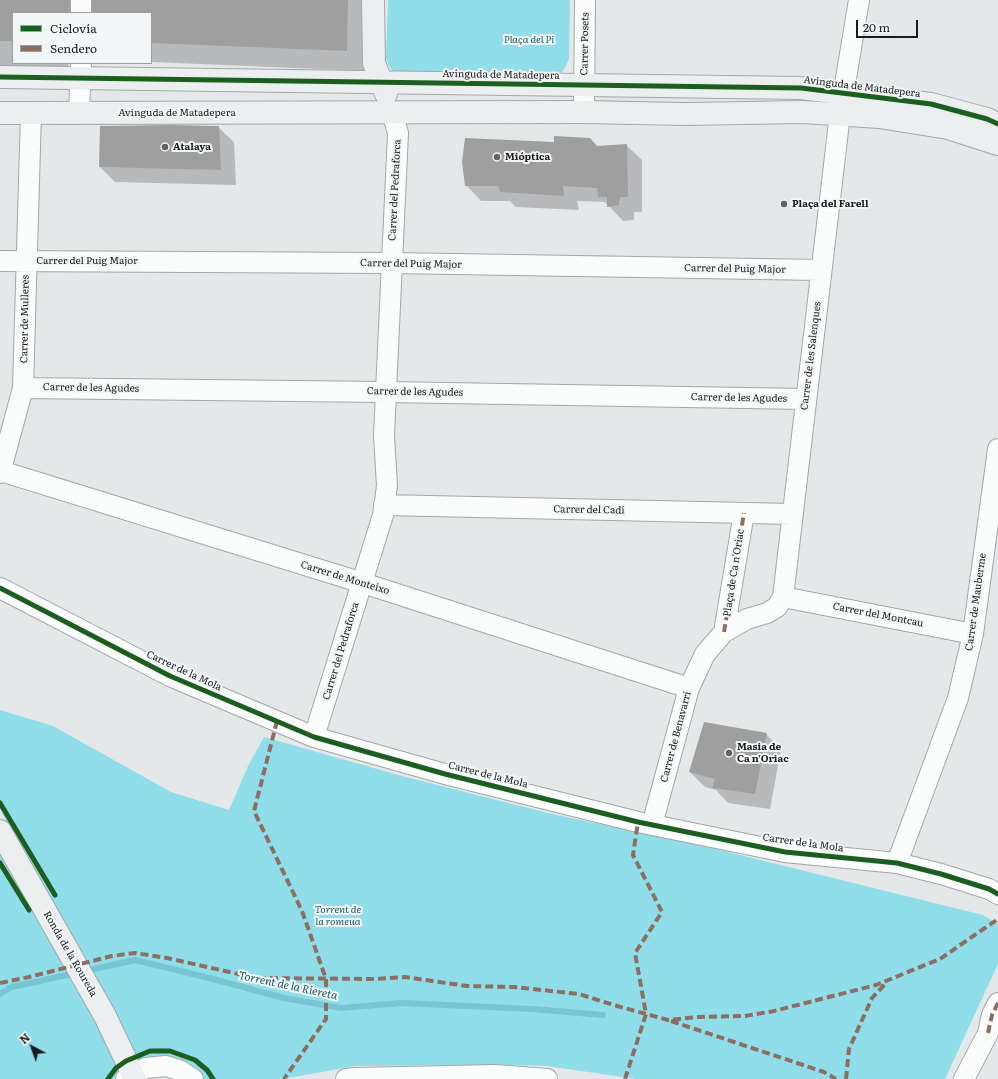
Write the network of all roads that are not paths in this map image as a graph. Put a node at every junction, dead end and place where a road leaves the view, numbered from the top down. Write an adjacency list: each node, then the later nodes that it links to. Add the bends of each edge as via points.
1 (81, 0): 5 (street)
2 (373, 0): 8 (street, via 374,63)
3 (585, 0): 9 (street, Carrer Posets)
4 (859, 0): 10 (street, Carrer de les Salenques)
5 (81, 12)
6 (81, 71): 7 (street, Avinguda de Matadepera); 8 (street, Avinguda de Matadepera); 15 (street)
7 (0, 77)
8 (382, 83): 9 (street, Avinguda de Matadepera); 11 (street)
9 (584, 85): 10 (street, Avinguda de Matadepera, via 801,88); 12 (street, Carrer Posets)
10 (842, 104): 12 (street, Avinguda de Matadepera, via 803,112); 16 (street, Avinguda de Matadepera, via 932,104); 17 (street, Avinguda de Matadepera, via 879,117 948,128); 21 (street, Carrer de les Salenques)
11 (392, 112): 12 (street, Avinguda de Matadepera); 15 (street, Avinguda de Matadepera); 20 (street, Carrer del Pedraforca, via 398,133)
12 (584, 112)
13 (0, 113): 14 (street, Avinguda de Matadepera)
14 (31, 113): 15 (street, Avinguda de Matadepera); 19 (street, Carrer de Mulleres)
15 (79, 113)
16 (998, 124)
17 (998, 144)
18 (0, 261): 19 (street, Carrer del Puig Major)
19 (26, 261): 20 (street, Carrer del Puig Major); 22 (street, Carrer de Mulleres)
20 (392, 263): 21 (street, Carrer del Puig Major); 23 (street, Carrer del Pedraforca)
21 (821, 270): 24 (street, Carrer de les Salenques)
22 (24, 388): 23 (street, Carrer de les Agudes); 26 (street, Carrer de Mulleres)
23 (386, 392): 24 (street, Carrer de les Agudes); 27 (street, Carrer del Pedraforca, via 384,435 387,486)
24 (806, 399): 29 (street, Carrer de les Salenques)
25 (998, 449): 30 (street, Carrer de Mauberme)
26 (0, 472): 31 (street, Carrer de Monteixo)
27 (384, 506): 28 (street, Carrer del Cadí); 31 (street, Carrer del Pedraforca)
28 (744, 513): 29 (street, Carrer del Cadí); 34 (street, Plaça de Ca n'Oriac)
29 (793, 514): 33 (street, Carrer de les Salenques)
30 (993, 534): 35 (street, Carrer de Mauberme, via 985,544)
31 (363, 583): 36 (street, Carrer de Monteixo); 37 (street, Carrer del Pedraforca)
32 (0, 588): 37 (street, Carrer de la Mola, via 170,676)
33 (783, 597): 34 (street, Carrer de Benavarrí, via 777,607 767,613 747,619); 35 (street, Carrer del Montcau)
34 (724, 632): 36 (street, Carrer de Benavarrí, via 705,654)
35 (974, 634): 40 (street, Carrer de Mauberme, via 958,698)
36 (688, 688): 38 (street, Carrer de Benavarrí)
37 (314, 737): 38 (street, Carrer de la Mola, via 445,774)
38 (652, 825): 40 (street, Carrer de la Mola, via 785,852)
39 (0, 831): 44 (street, Ronda de la Roureda, via 105,1016)
40 (897, 863): 41 (street, Carrer de la Mola, via 941,874)
41 (998, 894)
42 (998, 1003): 43 (street, via 992,1016)
43 (993, 1036): 48 (street)
44 (131, 1077): 45 (street, via 146,1068 166,1066 179,1070)
45 (193, 1079)
46 (346, 1079): 47 (street, via 495,1076)
47 (547, 1079)
48 (964, 1079)

